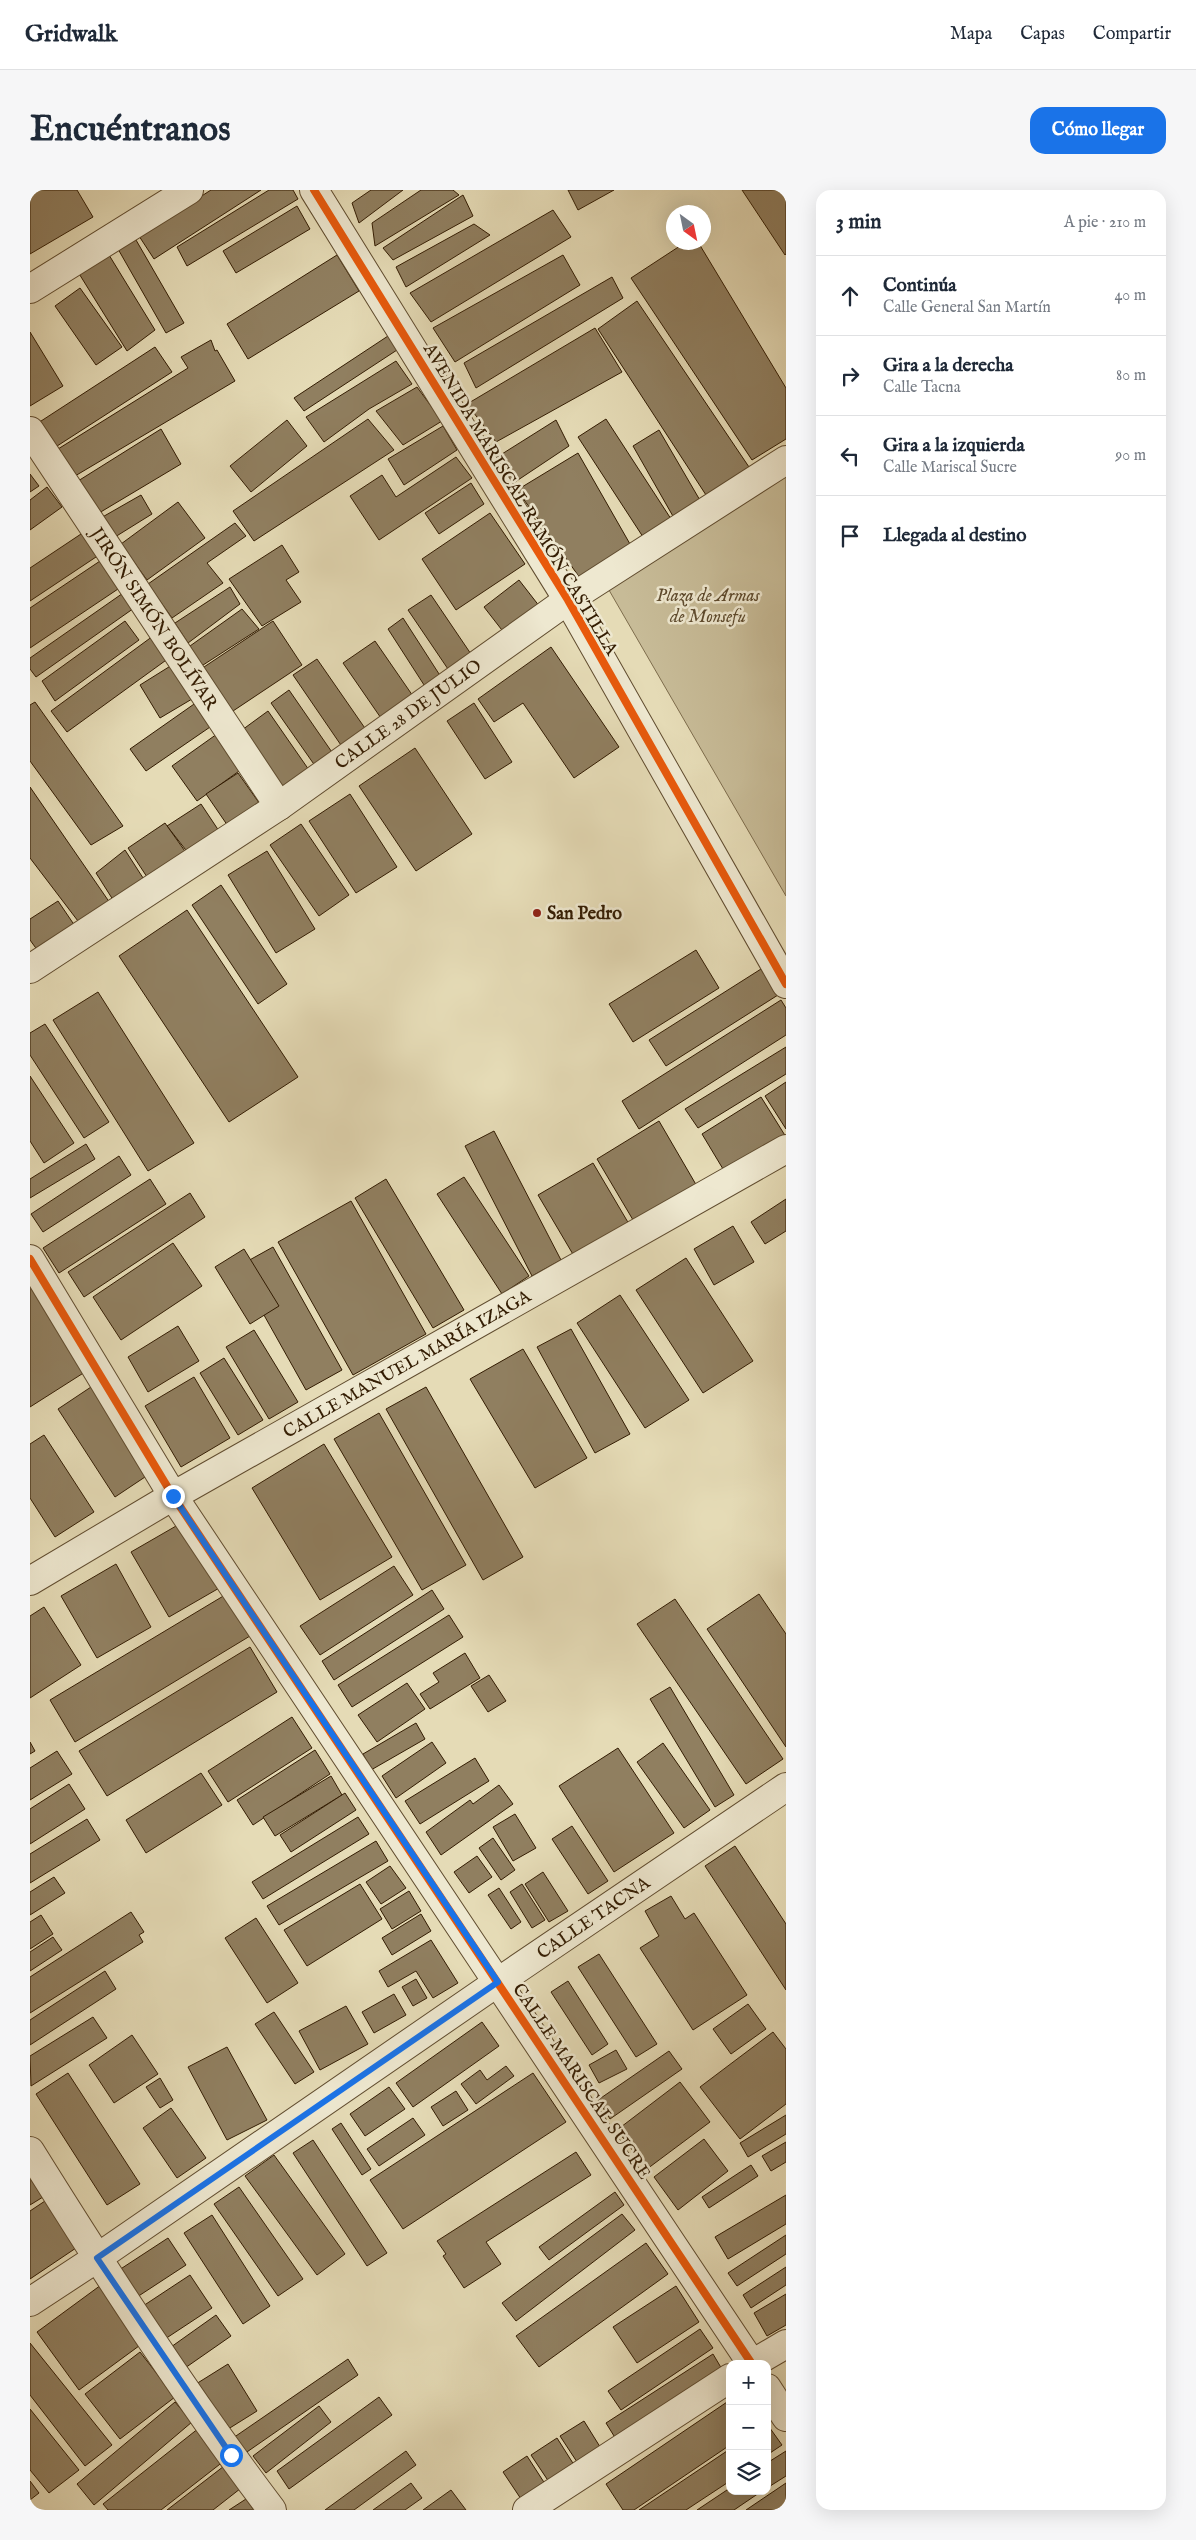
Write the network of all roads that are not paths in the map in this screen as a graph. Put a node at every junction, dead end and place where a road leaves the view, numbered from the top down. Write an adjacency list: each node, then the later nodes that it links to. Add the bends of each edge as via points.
1 (190, 190): 3 (street)
2 (314, 190): 6 (street, AVENIDA MARISCAL RAMÓN CASTILLA)
3 (30, 289)
4 (30, 431): 7 (street, JIRÓN SIMÓN BOLÍVAR)
5 (786, 460): 6 (street, CALLE 28 DE JULIO)
6 (568, 600): 7 (street, CALLE 28 DE JULIO); 9 (street, AVENIDA MARISCAL RAMÓN CASTILLA)
7 (279, 806): 8 (street, CALLE 28 DE JULIO)
8 (30, 969)
9 (786, 984)
10 (786, 1149): 12 (street, CALLE MANUEL MARÍA IZAGA)
11 (30, 1259): 12 (street, CALLE MARISCAL SUCRE)
12 (173, 1496): 13 (street, CALLE MANUEL MARÍA IZAGA); 15 (street, CALLE MARISCAL SUCRE)
13 (30, 1581)
14 (786, 1787): 15 (street, CALLE TACNA)
15 (498, 1982): 17 (street, CALLE TACNA); 20 (street, CALLE MARISCAL SUCRE)
16 (30, 2151): 17 (street)
17 (97, 2258): 18 (street, CALLE TACNA); 25 (street)
18 (30, 2302)
19 (786, 2344): 21 (street)
20 (749, 2360)
21 (759, 2360)
22 (726, 2381): 26 (street)
23 (771, 2394): 24 (street)
24 (786, 2417)
25 (272, 2510)
26 (527, 2510)

